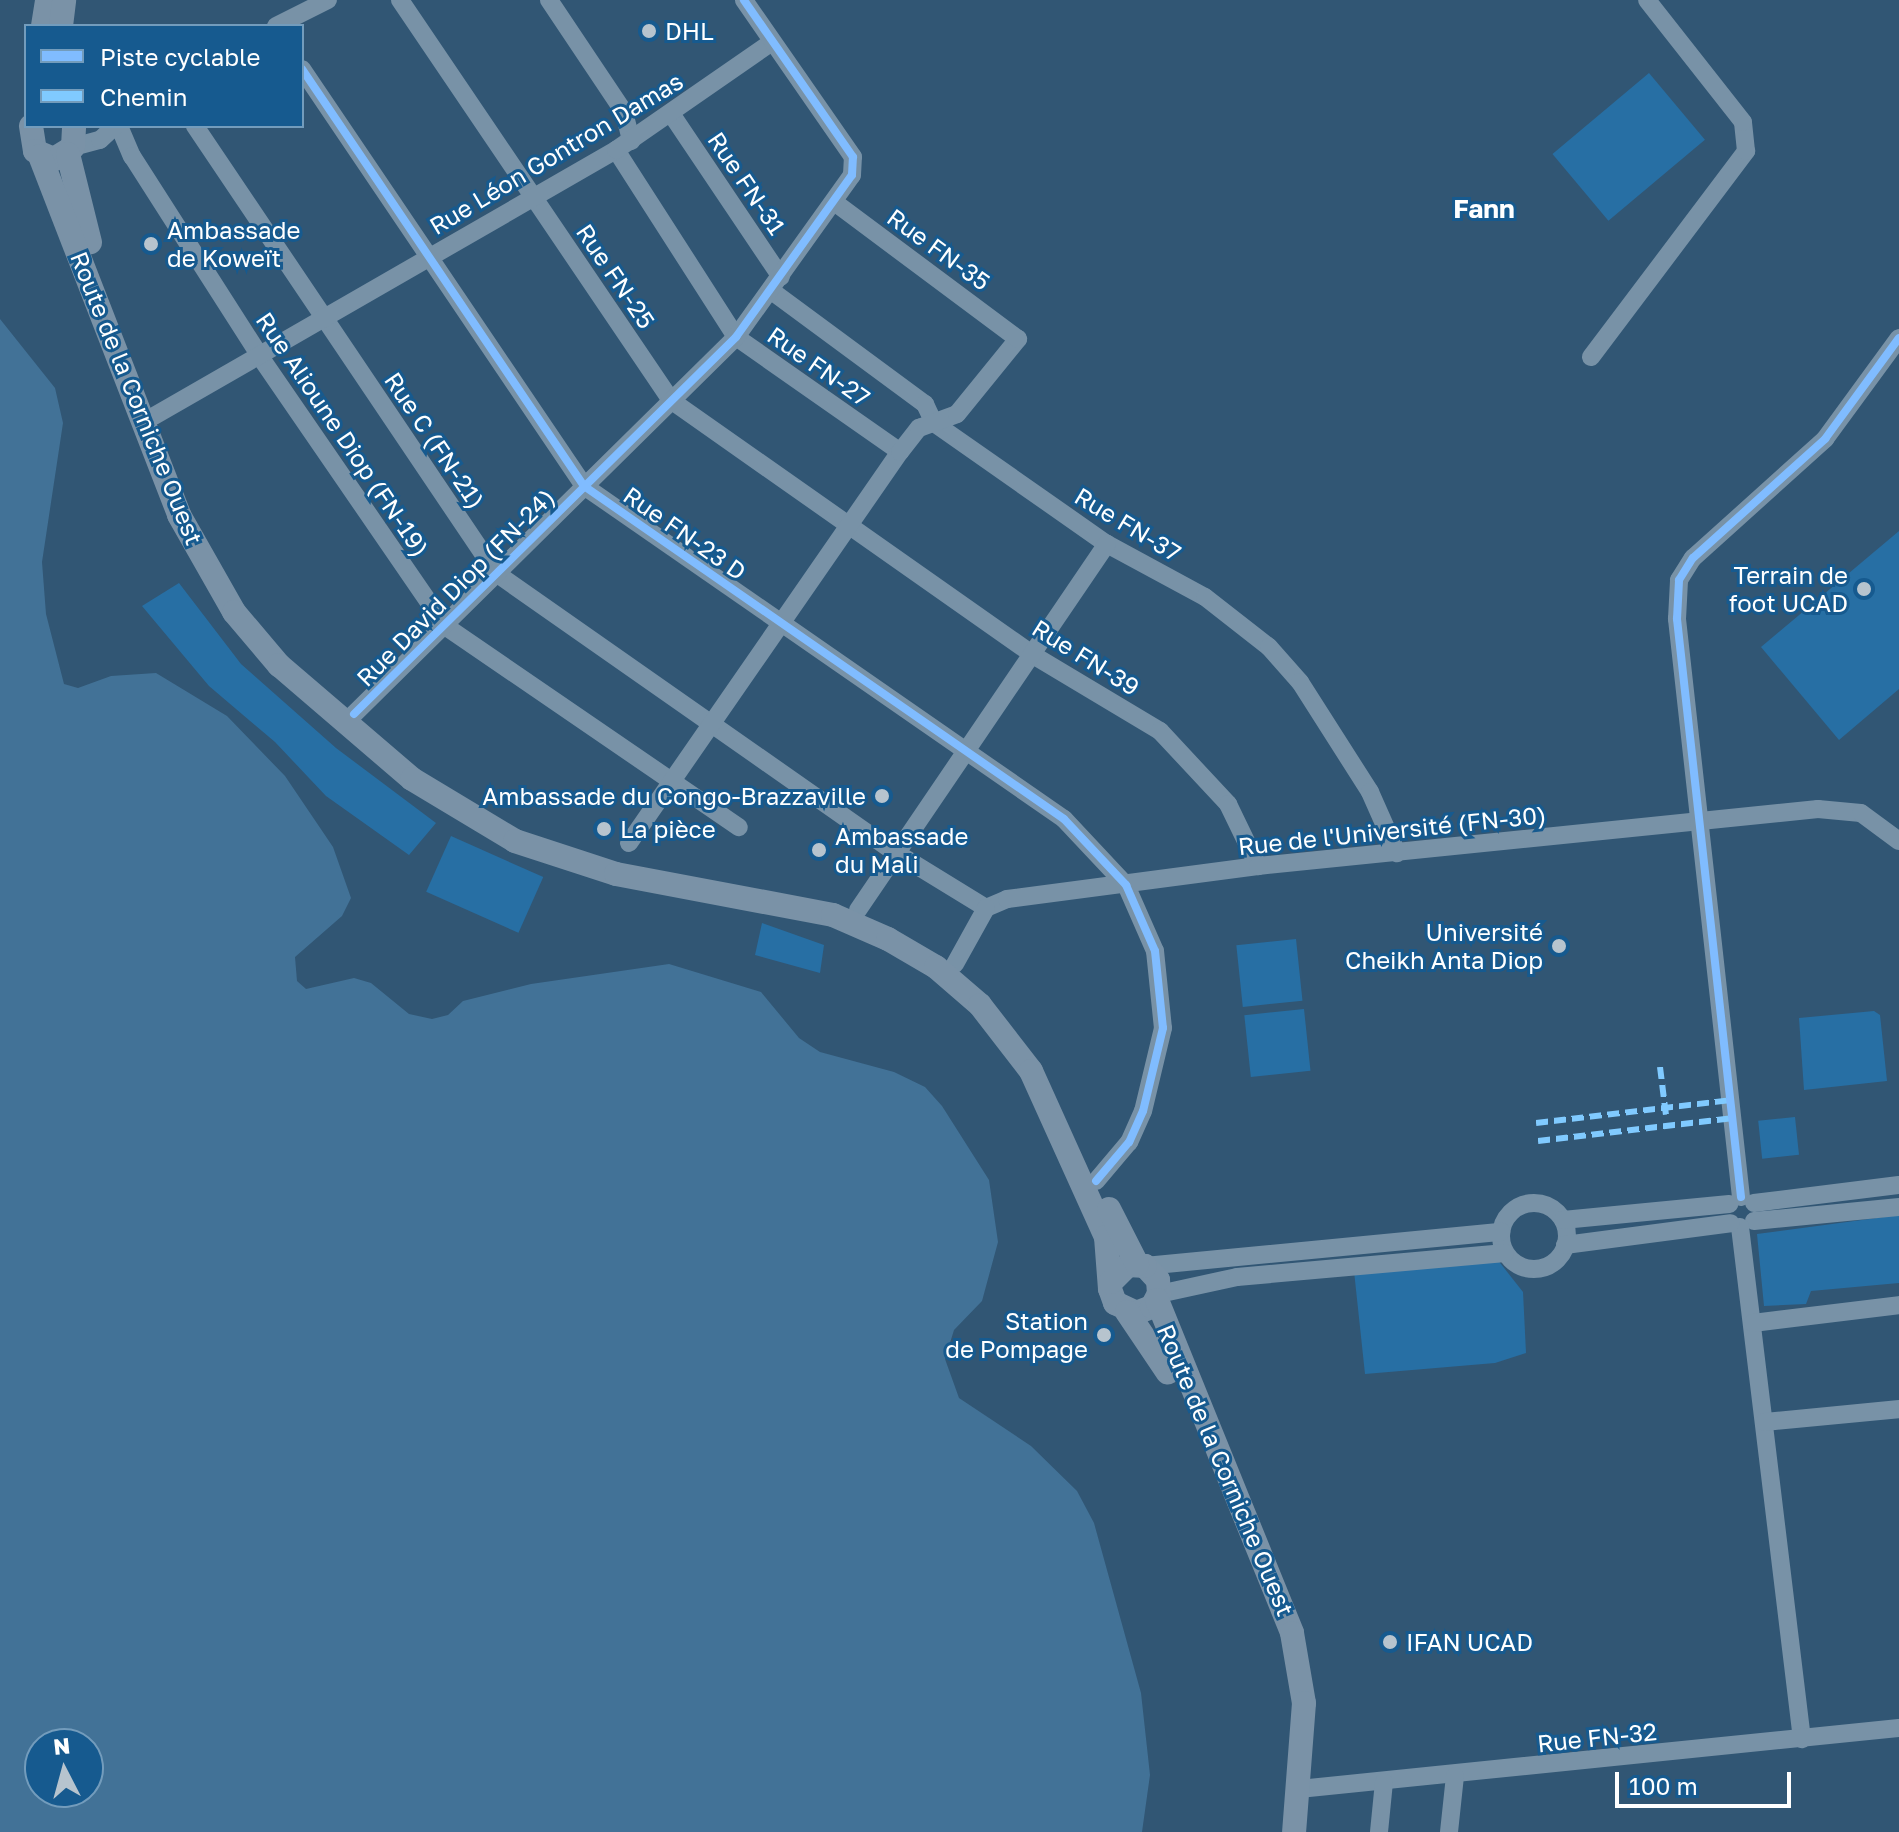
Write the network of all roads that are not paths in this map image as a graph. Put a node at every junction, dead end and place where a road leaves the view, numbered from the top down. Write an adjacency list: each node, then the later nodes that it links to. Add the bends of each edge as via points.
1 (47, 0): 8 (highway)
2 (64, 0): 9 (highway)
3 (328, 0): 10 (street)
4 (400, 0): 21 (street, Rue FN-25)
5 (549, 0): 19 (street, Rue FN-27, via 624,112)
6 (744, 0): 11 (street)
7 (1647, 0): 28 (street, via 1743,122 1746,151)
8 (43, 24)
9 (61, 24)
10 (280, 24)
11 (769, 44): 13 (street, Rue Léon Gontron Damas); 22 (street, Rue David Diop (FN-24), via 853,157 852,175)
12 (304, 72): 23 (street, Rue FN-23 D)
13 (672, 115): 19 (street, Rue Léon Gontron Damas); 24 (street, Rue FN-31)
14 (31, 128): 20 (highway, Route de la Corniche Ouest, via 29,139)
15 (115, 128): 18 (street, via 100,140)
16 (118, 128): 29 (street, Rue Alioune Diop (FN-19))
17 (196, 128): 25 (street, Rue C (FN-21))
18 (72, 142): 20 (highway, via 54,159); 31 (highway, Route de la Corniche Ouest, via 90,240)
19 (623, 145): 21 (street, Rue Léon Gontron Damas); 26 (street, Rue FN-27)
20 (40, 156): 65 (highway, Route de la Corniche Ouest, via 179,515 234,612 279,665 412,779 515,841 616,874 833,915 936,967 980,1005 1031,1071 1106,1237)
21 (532, 195): 23 (street, Rue Léon Gontron Damas); 30 (street, Rue FN-25)
22 (834, 202): 24 (street, Rue David Diop (FN-24)); 32 (street, Rue FN-35, via 1017,335 957,414)
23 (429, 257): 25 (street, Rue Léon Gontron Damas); 34 (street, Rue FN-23 D)
24 (777, 284): 26 (street, Rue David Diop (FN-24)); 32 (street, Rue FN-37, via 925,404)
25 (325, 320): 29 (street, Rue Léon Gontron Damas); 37 (street, Rue C (FN-21))
26 (736, 337): 30 (street, Rue David Diop (FN-24)); 33 (street, Rue FN-27)
27 (1899, 338): 45 (street, via 1825,439 1693,558 1679,580 1677,619)
28 (1591, 357)
29 (261, 358): 31 (street, Rue Léon Gontron Damas); 39 (street, Rue Alioune Diop (FN-19))
30 (672, 401): 34 (street, Rue David Diop (FN-24)); 35 (street, Rue FN-25)
31 (154, 416): 41 (highway, Route de la Corniche Ouest, via 209,548 233,588 283,651)
32 (934, 423): 33 (street, via 919,428); 36 (street, Rue FN-37)
33 (900, 452): 35 (street)
34 (584, 486): 37 (street, Rue David Diop (FN-24)); 38 (street, Rue FN-23 D)
35 (849, 524): 38 (street); 40 (street, Rue FN-39)
36 (1107, 544): 40 (street); 49 (street, Rue FN-37, via 1205,597 1269,647 1300,682 1363,780)
37 (496, 573): 39 (street, Rue David Diop (FN-24)); 42 (street, Rue C (FN-21))
38 (780, 624): 42 (street); 43 (street, Rue FN-23 D)
39 (445, 626): 41 (street, Rue David Diop (FN-24)); 44 (street, Rue Alioune Diop (FN-19))
40 (1033, 655): 43 (street); 51 (street, Rue FN-39, via 1160,731 1187,755 1228,804)
41 (354, 714): 54 (highway, Route de la Corniche Ouest, via 452,790 555,842 621,862 797,893)
42 (711, 723): 44 (street); 50 (street, Rue C (FN-21))
43 (965, 752): 50 (street); 52 (street, Rue FN-23 D, via 1064,819)
44 (671, 782): 46 (street, Rue Alioune Diop (FN-19)); 48 (street)
45 (1699, 824): 47 (street, Rue de l'Université (FN-30), via 1847,808); 49 (street, Rue de l'Université (FN-30)); 59 (street)
46 (739, 827)
47 (1899, 841)
48 (629, 843)
49 (1397, 853): 51 (street, Rue de l'Université (FN-30))
50 (898, 854): 53 (street); 54 (street)
51 (1258, 866): 52 (street, Rue de l'Université (FN-30))
52 (1126, 885): 53 (street, Rue de l'Université (FN-30), via 1007,899); 56 (street, Rue FN-23 D, via 1155,951 1162,1036 1143,1111 1129,1142)
53 (986, 908): 55 (street)
54 (858, 910): 55 (highway, Route de la Corniche Ouest)
55 (955, 964): 56 (highway, Route de la Corniche Ouest, via 1012,1023 1040,1063)
56 (1096, 1181): 64 (highway, Route de la Corniche Ouest)
57 (1899, 1185): 59 (street)
58 (1899, 1207): 59 (street)
59 (1742, 1212): 60 (street); 62 (street); 69 (street)
60 (1563, 1220): 61 (street, via 1542,1204 1523,1204 1508,1215); 62 (street)
61 (1501, 1232): 63 (street); 64 (street)
62 (1565, 1245): 63 (street, via 1551,1264 1533,1269 1516,1264)
63 (1505, 1253): 66 (street, via 1237,1277)
64 (1141, 1265): 65 (highway, via 1120,1269); 66 (highway, via 1158,1280)
65 (1111, 1282): 68 (highway, via 1115,1303)
66 (1158, 1297): 68 (highway, via 1144,1311); 76 (highway, Route de la Corniche Ouest, via 1292,1633 1304,1703)
67 (1899, 1305): 69 (street)
68 (1127, 1312): 77 (highway, Route de la Corniche Ouest, via 1163,1361 1257,1566 1278,1629 1291,1707)
69 (1753, 1323): 71 (street)
70 (1899, 1409): 71 (street)
71 (1765, 1422): 73 (street)
72 (1899, 1728): 73 (street, Rue FN-32)
73 (1802, 1739): 74 (street, Rue FN-32)
74 (1455, 1776): 75 (street, Rue FN-32); 80 (street)
75 (1384, 1782): 76 (street, Rue FN-32); 79 (street)
76 (1299, 1789): 78 (highway, Route de la Corniche Ouest)
77 (1279, 1832)
78 (1294, 1832)
79 (1379, 1832)
80 (1449, 1832)

